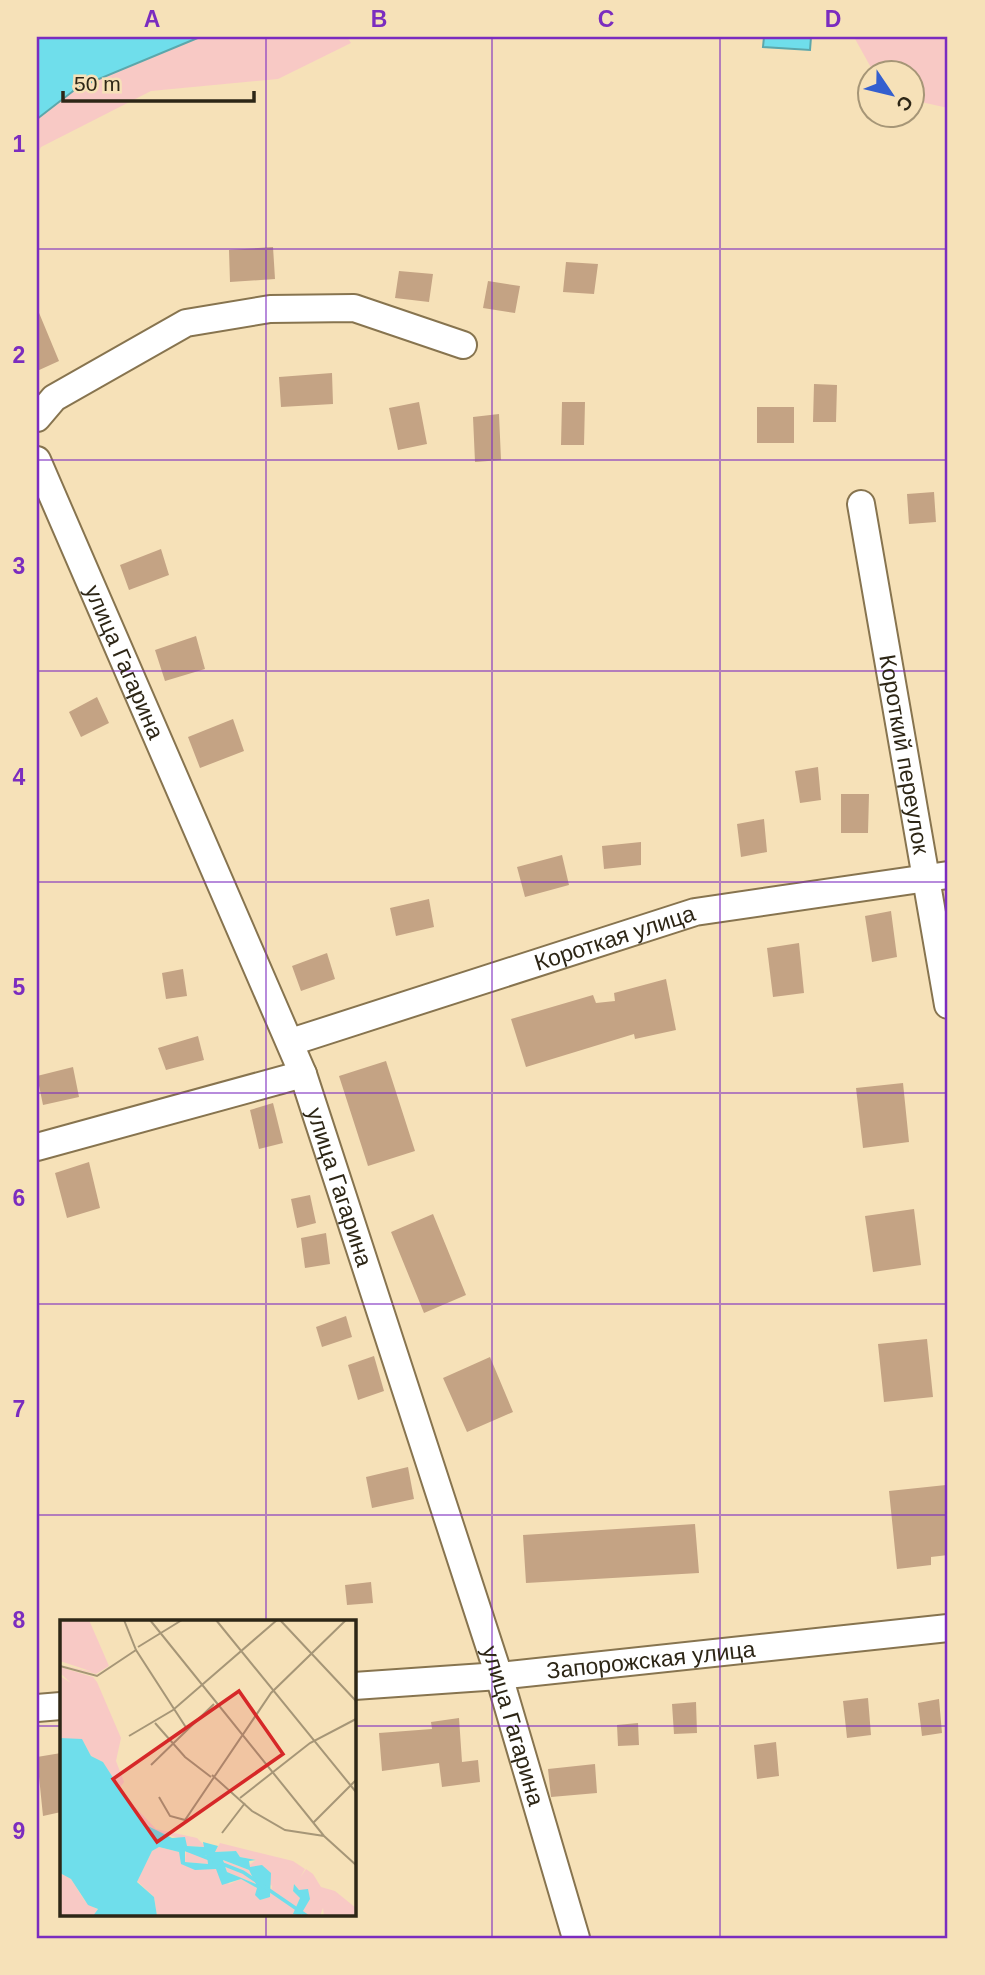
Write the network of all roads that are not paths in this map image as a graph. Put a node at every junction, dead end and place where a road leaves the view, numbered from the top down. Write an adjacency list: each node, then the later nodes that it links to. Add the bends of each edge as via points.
1 (463, 345): 2 (street, via 354,307 270,309 186,323 54,398)
2 (37, 418)
3 (37, 460): 7 (street, улица Гагарина)
4 (861, 504): 5 (street, Короткий переулок)
5 (937, 876): 6 (street, Короткий переулок); 7 (street, Короткая улица, via 695,912)
6 (948, 1005)
7 (291, 1042): 8 (street, улица Гагарина)
8 (303, 1074): 9 (street); 11 (street, улица Гагарина)
9 (37, 1147)
10 (948, 1629): 11 (street, Запорожская улица)
11 (499, 1676): 12 (street, Запорожская улица); 15 (street, улица Гагарина)
12 (355, 1686)
13 (60, 1706): 14 (street)
14 (37, 1708)
15 (576, 1938)

